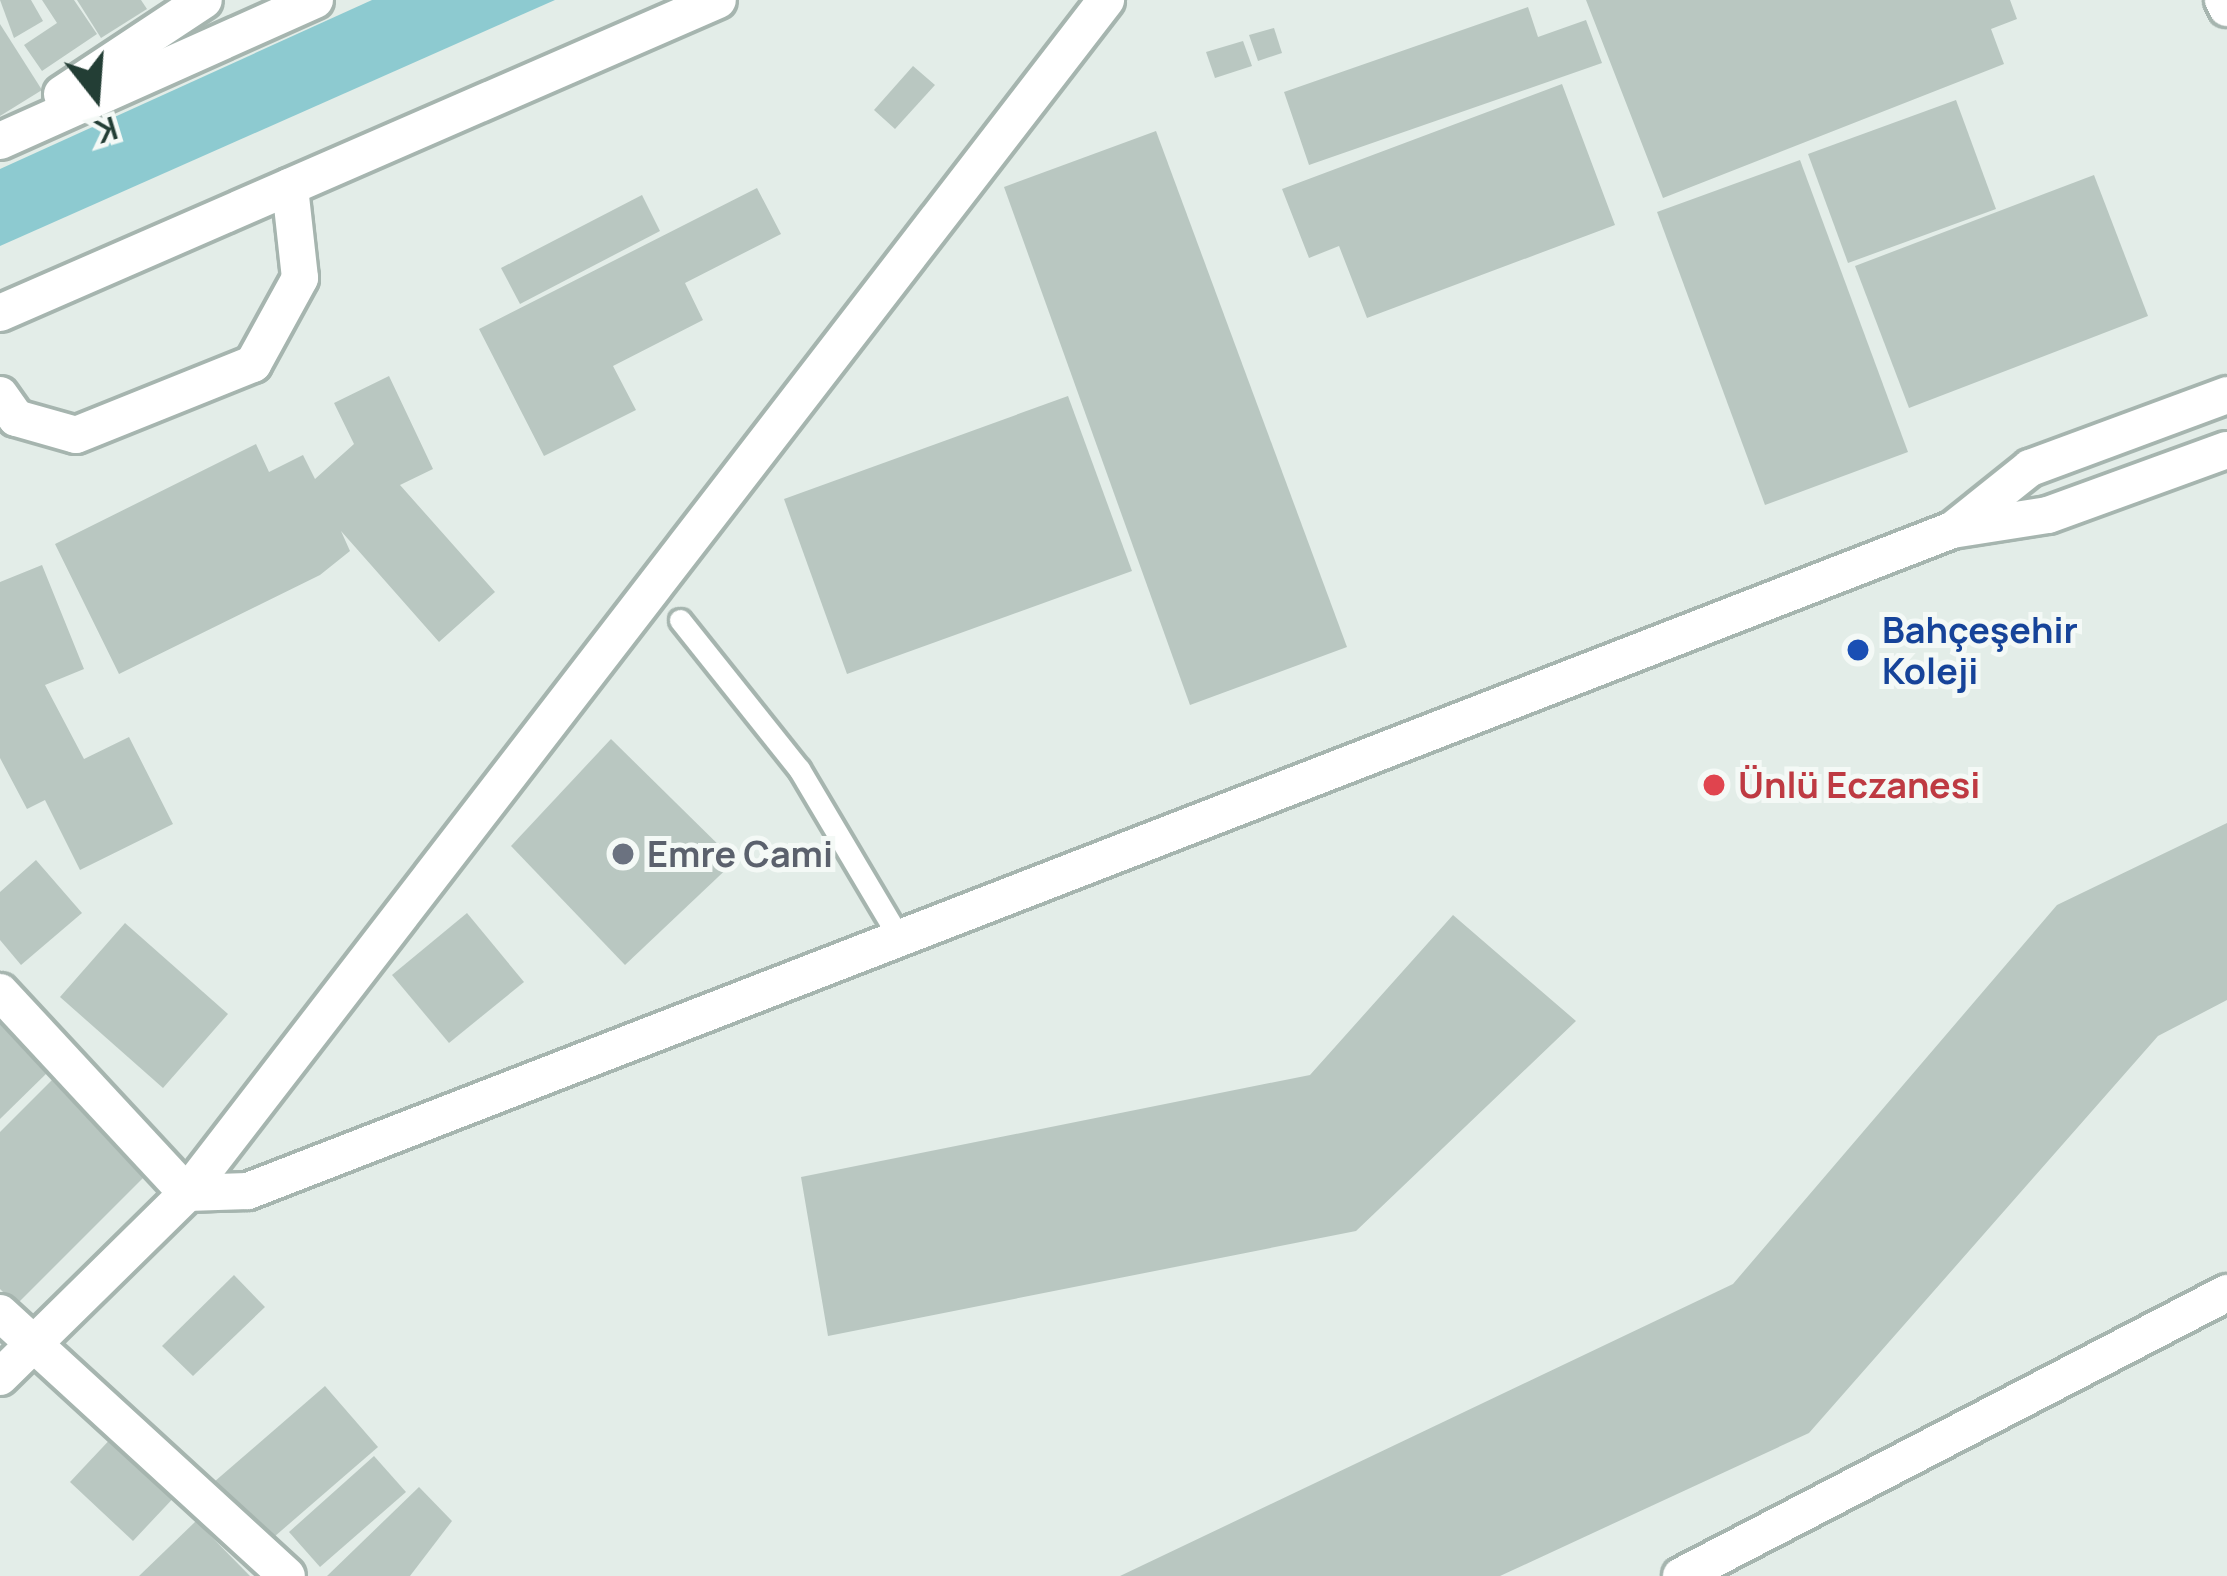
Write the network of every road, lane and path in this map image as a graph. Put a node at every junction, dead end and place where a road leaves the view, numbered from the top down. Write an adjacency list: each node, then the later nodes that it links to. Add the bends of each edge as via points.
1 (204, 0): 5 (street)
2 (315, 0): 5 (street)
3 (718, 0): 6 (street)
4 (1106, 0): 15 (street)
5 (0, 138)
6 (290, 187): 7 (street); 9 (street, via 300,278 253,364 76,435 16,418)
7 (0, 313)
8 (2227, 394): 11 (street, via 2030,468)
9 (0, 395)
10 (2227, 450): 11 (street, via 2048,515)
11 (1952, 530): 13 (street)
12 (680, 620): 13 (lane, via 799,769)
13 (897, 934): 15 (street, via 248,1191)
14 (0, 992): 15 (street)
15 (188, 1193): 18 (street)
16 (2227, 1293): 21 (street)
17 (0, 1313): 18 (street)
18 (30, 1342): 19 (street); 20 (street)
19 (0, 1377)
20 (287, 1576)
21 (1681, 1576)

